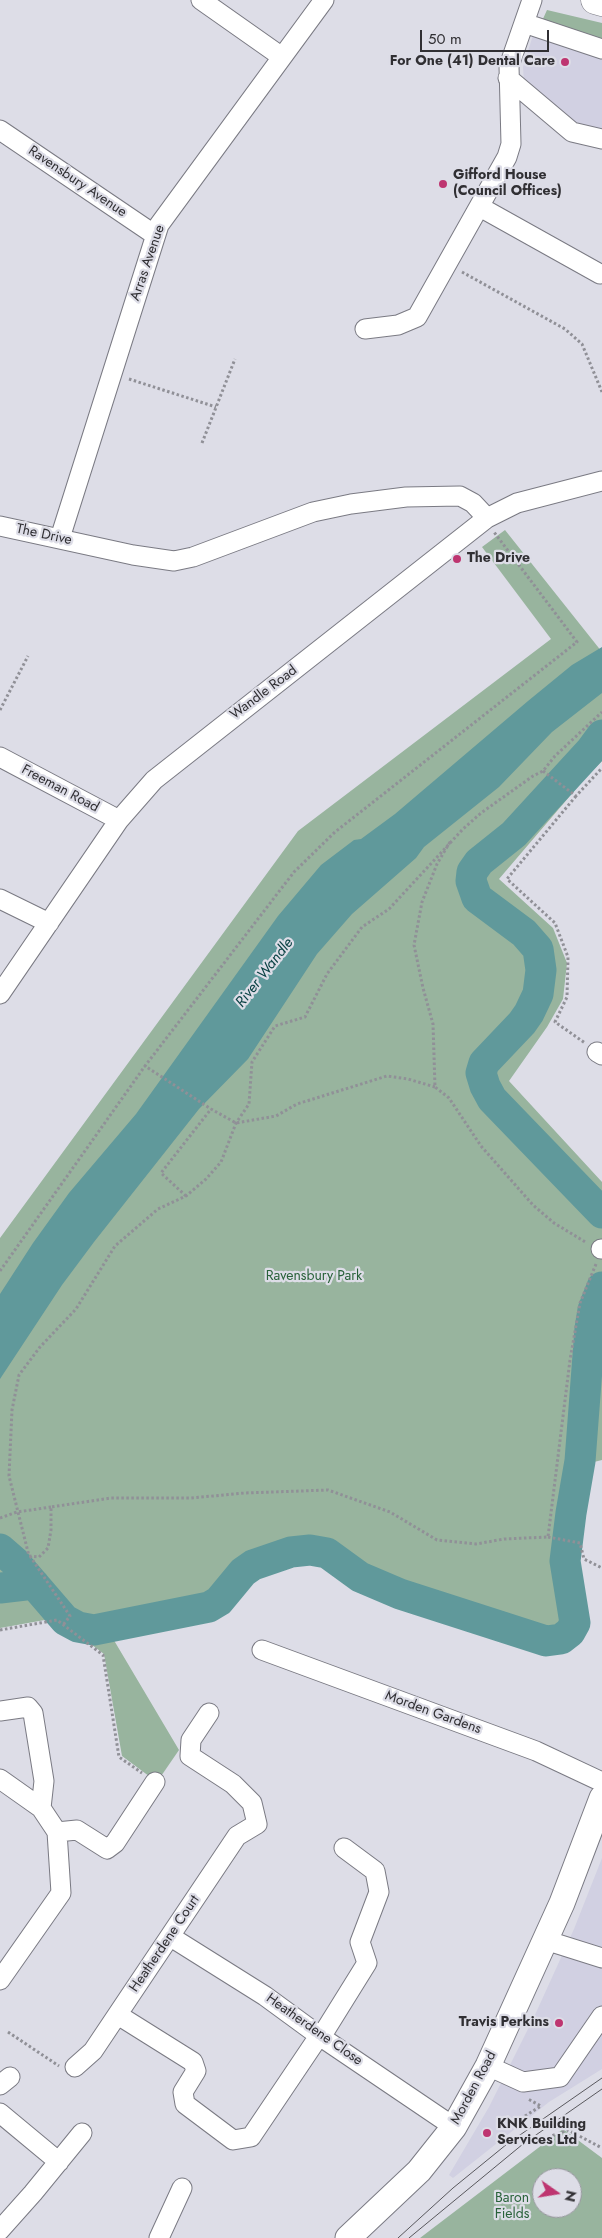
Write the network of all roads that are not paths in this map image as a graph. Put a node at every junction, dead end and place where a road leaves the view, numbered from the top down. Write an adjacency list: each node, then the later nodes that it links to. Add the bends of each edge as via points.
1 (201, 0): 8 (street)
2 (324, 0): 8 (street, Arras Avenue)
3 (532, 0): 6 (street)
4 (595, 0): 5 (highway)
5 (602, 2)
6 (524, 23): 7 (street); 9 (street)
7 (602, 49)
8 (282, 57): 13 (street, Arras Avenue, via 159,225)
9 (508, 78): 11 (street, via 572,132); 12 (street, via 511,144)
10 (0, 130): 13 (street, Ravensbury Avenue)
11 (602, 139)
12 (480, 207): 14 (street); 15 (street, via 417,317 398,325)
13 (155, 235): 19 (street, Arras Avenue)
14 (600, 274)
15 (365, 329)
16 (602, 481): 17 (street, Wandle Road, via 517,504)
17 (487, 518): 19 (street, The Drive, via 473,503 460,496 406,497 351,504 313,512 193,557 174,561); 21 (street, Wandle Road, via 161,773)
18 (0, 526): 19 (street, The Drive)
19 (60, 538)
20 (0, 757): 21 (street, Freeman Road)
21 (119, 820): 23 (street, Wandle Road)
22 (0, 899): 23 (street)
23 (49, 923): 24 (street, Wandle Road)
24 (0, 994)
25 (262, 1650): 30 (street, Morden Gardens, via 536,1751)
26 (0, 1711): 32 (street, via 28,1708 33,1713 44,1781)
27 (209, 1713): 35 (street, Heatherdene Court, via 191,1740 190,1756 233,1784 252,1803 257,1824 237,1836)
28 (0, 1779): 32 (street)
29 (155, 1782): 33 (street, via 115,1844 107,1849 77,1830)
30 (602, 1782)
31 (602, 1798): 36 (main road, Morden Road)
32 (41, 1808): 33 (street)
33 (57, 1832): 38 (street, via 61,1894)
34 (344, 1848): 41 (street, via 376,1872 379,1892 360,1942 367,1963)
35 (171, 1937): 39 (street, Heatherdene Court); 41 (street, Heatherdene Close, via 265,1996)
36 (545, 1940): 37 (street); 43 (main road, Morden Road)
37 (602, 1958)
38 (0, 1980)
39 (118, 2015): 41 (street, via 194,2062 196,2072 183,2092 185,2104 233,2140 252,2136); 42 (street, Heatherdene Court, via 93,2051)
40 (602, 2016): 43 (street, via 560,2077 523,2082)
41 (320, 2036): 45 (street, Heatherdene Close)
42 (75, 2066)
43 (488, 2066): 45 (main road, Morden Road)
44 (0, 2113): 47 (street)
45 (454, 2127): 51 (main road, Morden Road, via 419,2171)
46 (82, 2133): 47 (street)
47 (59, 2162): 49 (street)
48 (182, 2188): 50 (street)
49 (0, 2230)
50 (159, 2238)
51 (348, 2238)

